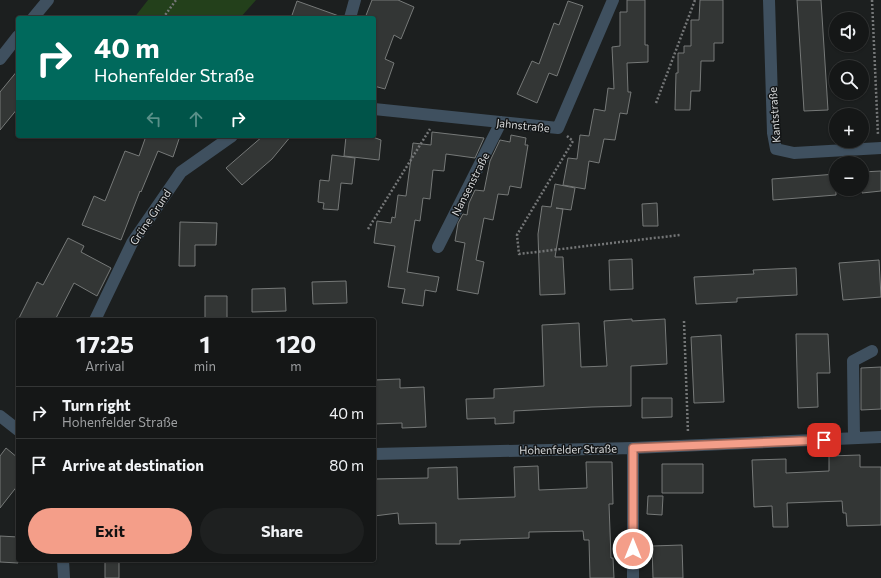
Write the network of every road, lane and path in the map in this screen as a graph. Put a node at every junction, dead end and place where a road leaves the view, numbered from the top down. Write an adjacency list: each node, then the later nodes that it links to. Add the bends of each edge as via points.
1 (48, 0): 8 (street)
2 (176, 0): 9 (path)
3 (355, 0): 10 (street)
4 (613, 0): 17 (street, Jahnstraße)
5 (695, 0): 13 (path)
6 (769, 0): 19 (street, Kantstraße, via 773,133 776,148 794,154)
7 (872, 0): 19 (path)
8 (35, 16)
9 (164, 16)
10 (351, 16)
11 (16, 38): 12 (street)
12 (0, 58)
13 (656, 103)
14 (376, 109): 15 (street, Jahnstraße)
15 (438, 116): 16 (street, Jahnstraße); 20 (path)
16 (501, 122): 17 (street, Jahnstraße); 22 (street, Nansenstraße)
17 (558, 128): 21 (path, via 573,141 517,235 519,254)
18 (229, 138): 23 (street, Grüne Grund, via 181,172 132,243)
19 (880, 148)
20 (368, 229)
21 (680, 236)
22 (438, 247)
23 (96, 318)
24 (684, 322): 30 (path)
25 (872, 351): 29 (street, via 853,361)
26 (0, 416): 27 (street)
27 (16, 428)
28 (881, 437): 29 (street, Hohenfelder Straße)
29 (854, 438): 30 (street, Hohenfelder Straße)
30 (689, 446): 31 (street, Hohenfelder Straße)
31 (633, 448): 32 (street, Hohenfelder Straße); 35 (street)
32 (376, 454)
33 (63, 562): 34 (street)
34 (64, 578)
35 (634, 578)

